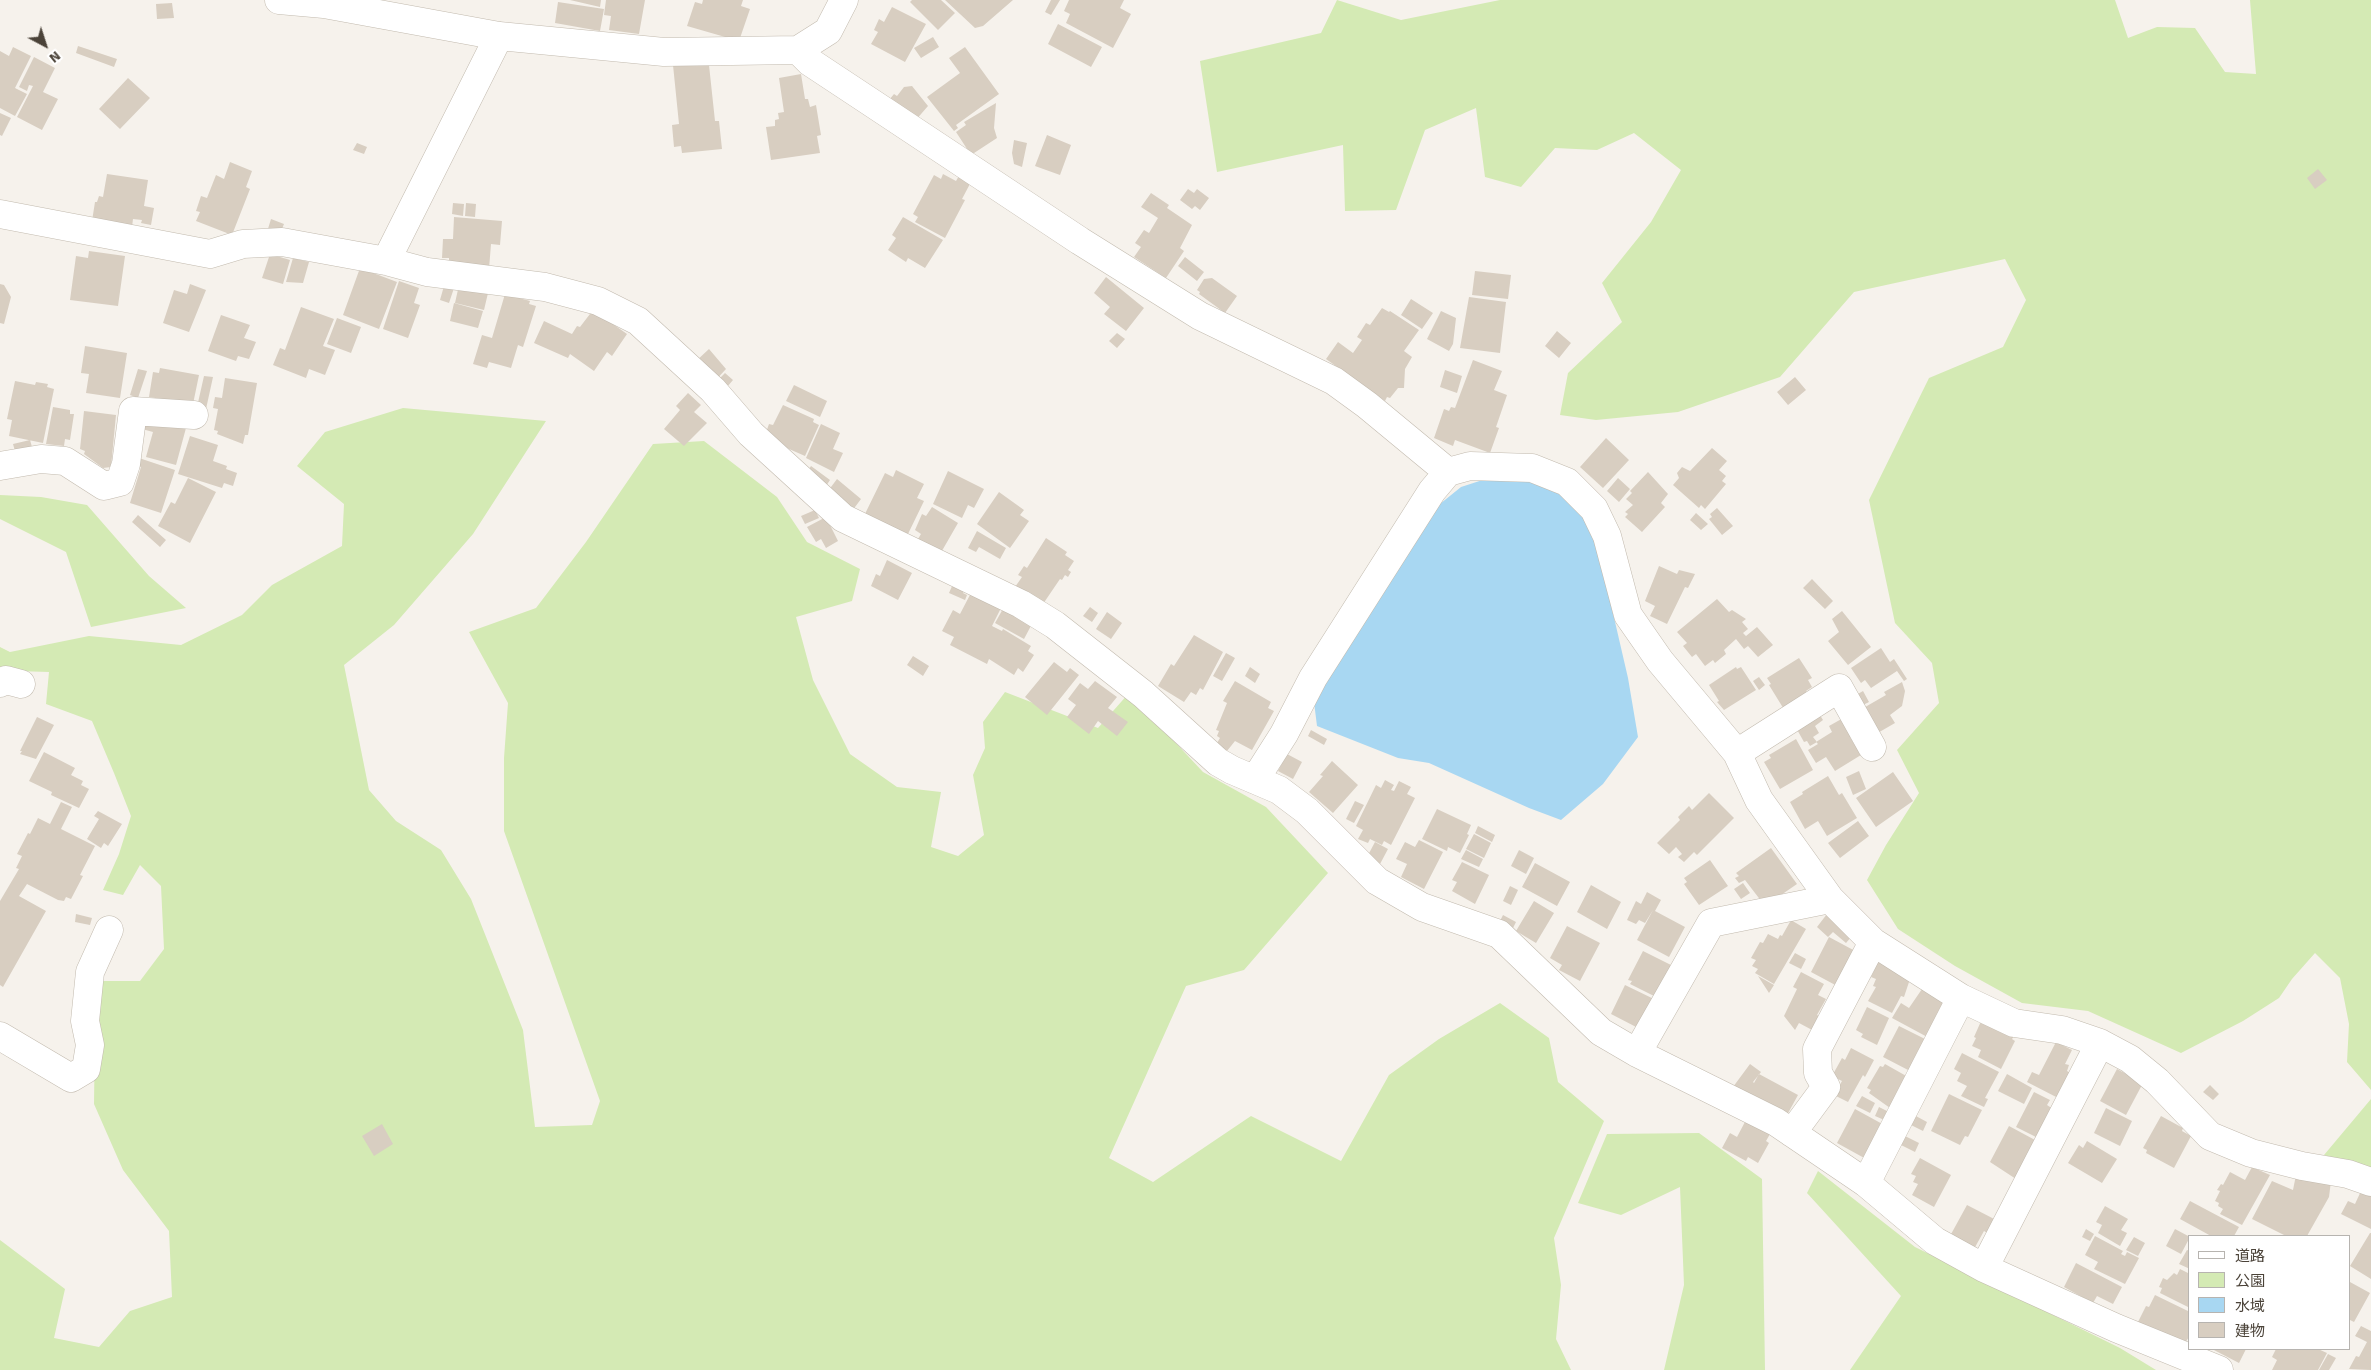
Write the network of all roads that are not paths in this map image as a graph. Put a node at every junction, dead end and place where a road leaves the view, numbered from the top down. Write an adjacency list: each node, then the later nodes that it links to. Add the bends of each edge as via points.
1 (279, 0): 3 (street, via 324,4)
2 (844, 0): 4 (street, via 828,31)
3 (499, 36): 4 (street, via 664,52); 6 (street)
4 (798, 50): 9 (street, via 1080,241 1200,316 1334,381)
5 (0, 214): 6 (street, via 210,254 243,244 282,242)
6 (386, 261): 12 (street, via 427,272 545,287 598,301 638,321 713,390 751,434 844,518 1021,604 1055,625 1143,694 1218,762)
7 (194, 415): 8 (street, via 133,411 126,464 120,482 104,486 65,461 41,459)
8 (0, 466)
9 (1448, 472): 11 (street, via 1470,466 1532,468 1567,482 1594,510 1607,536 1628,615 1660,660); 12 (street, via 1432,491 1313,678 1284,734)
10 (1872, 747): 11 (street, via 1839,688)
11 (1737, 753): 13 (street, via 1758,800)
12 (1256, 778): 19 (street, via 1307,811 1377,881 1422,907 1499,934 1601,1032)
13 (1830, 899): 15 (street); 19 (street, via 1711,923)
14 (109, 930): 17 (street, via 90,972 85,1021 90,1045 86,1069 71,1078)
15 (1873, 942): 16 (street); 20 (street, via 1817,1049 1818,1073 1826,1087)
16 (1961, 998): 18 (street, via 2014,1023 2062,1030); 22 (street)
17 (0, 1036)
18 (2100, 1043): 21 (street, via 2157,1081 2210,1136 2251,1152); 23 (street)
19 (1636, 1053): 20 (street)
20 (1792, 1133): 22 (street)
21 (2371, 1182)
22 (1866, 1183): 23 (street, via 1935,1241)
23 (1984, 1268): 24 (street)
24 (2219, 1370)

